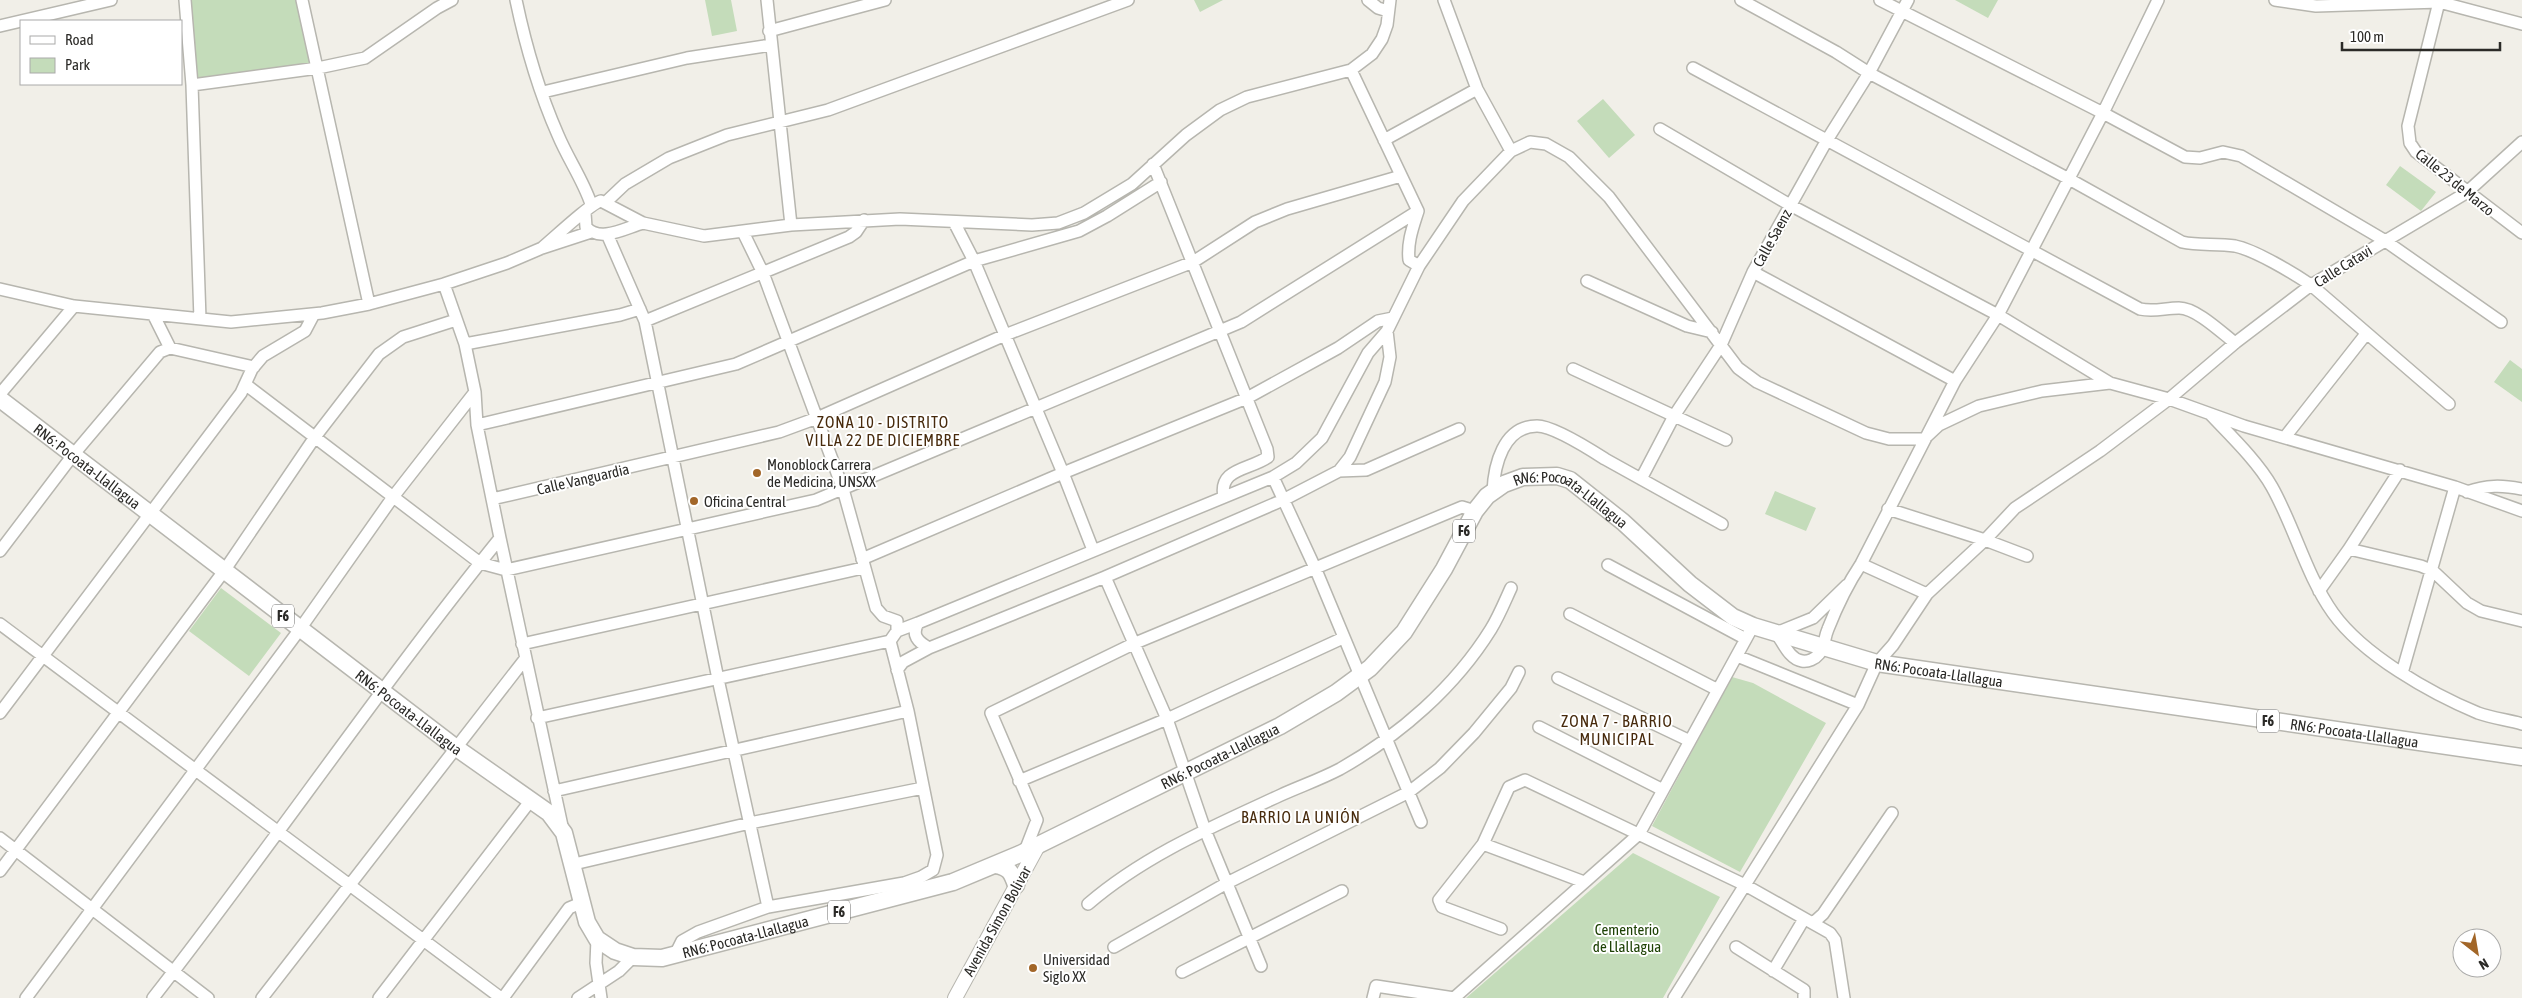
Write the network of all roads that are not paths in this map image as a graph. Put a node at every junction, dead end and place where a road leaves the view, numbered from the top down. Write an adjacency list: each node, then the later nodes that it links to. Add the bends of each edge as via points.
1 (111, 0): 19 (street)
2 (185, 0): 29 (street)
3 (302, 0): 25 (street)
4 (452, 0): 25 (street, via 365,58)
5 (516, 0): 31 (street, via 523,33)
6 (767, 0): 23 (street)
7 (885, 0): 23 (street)
8 (1128, 0): 33 (street, via 900,86 828,110)
9 (1368, 0): 17 (street, via 1378,8)
10 (1444, 0): 30 (street)
11 (1741, 0): 28 (street)
12 (1880, 0): 18 (street)
13 (1908, 0): 18 (street, Calle Saenz)
14 (2158, 0): 32 (street)
15 (2275, 0): 16 (street, via 2316,6)
16 (2439, 2): 21 (street); 43 (street, Calle 23 de Marzo, via 2408,126 2408,138 2416,152)
17 (1389, 5): 27 (street, via 1382,39 1372,54)
18 (1901, 13): 28 (street, Calle Saenz); 32 (street)
19 (26, 20)
20 (20, 21): 22 (street)
21 (2522, 24)
22 (0, 26)
23 (769, 31): 24 (street)
24 (771, 45): 31 (street, via 687,58); 33 (street)
25 (318, 68): 29 (street); 68 (street)
26 (1693, 68): 36 (street)
27 (1352, 70): 35 (street); 39 (street, via 1247,97 1220,110)
28 (1869, 73): 36 (street, Calle Saenz); 41 (street)
29 (192, 85): 75 (street)
30 (1477, 89): 35 (street); 38 (street)
31 (543, 92): 46 (street, via 558,135 586,188)
32 (2103, 113): 41 (street); 56 (street, via 2185,157 2200,158 2223,152 2241,156)
33 (781, 121): 44 (street, via 727,135 669,158 625,184); 51 (street)
34 (1660, 129): 45 (street)
35 (1384, 140): 40 (street)
36 (1827, 140): 45 (street, Calle Saenz); 58 (street)
37 (2522, 142): 43 (street, Calle Catavi)
38 (1511, 151): 61 (street, via 1463,201); 81 (street, via 1530,142 1546,144 1570,157 1609,197)
39 (1153, 164): 42 (street); 49 (street, via 1110,199 1058,223)
40 (1401, 176): 47 (street); 60 (street, Calle Vanguardia, via 1287,209 1255,222)
41 (2069, 179): 58 (street); 66 (street, via 2182,242 2238,247)
42 (1161, 182): 59 (street, via 1080,231); 60 (street)
43 (2466, 193): 55 (street, Calle 23 de Marzo); 56 (street, Calle Catavi)
44 (610, 205): 46 (street); 50 (street); 54 (street, via 618,216)
45 (1790, 205): 62 (street, Calle Saenz); 73 (street)
46 (588, 208): 52 (street, via 584,220); 57 (street)
47 (1418, 211): 61 (street, via 1410,234 1408,254 1409,260); 79 (street, via 1241,322)
48 (864, 220): 49 (street); 51 (street); 63 (street, via 849,237)
49 (954, 222): 59 (street)
50 (643, 223): 53 (street, via 704,236); 54 (street)
51 (791, 225): 53 (street)
52 (591, 232): 54 (street, via 601,236); 57 (street)
53 (743, 232): 63 (street)
54 (609, 233): 70 (street)
55 (2522, 234)
56 (2384, 240): 66 (street, Calle Catavi); 78 (street)
57 (542, 248): 65 (street)
58 (2032, 249): 73 (street); 85 (street, via 2140,309 2154,312 2179,308 2191,310)
59 (974, 261): 83 (street); 84 (street)
60 (1193, 262): 79 (street); 83 (street, Calle Vanguardia)
61 (1419, 266): 74 (street)
62 (1753, 272): 87 (street, Calle Saenz); 91 (street)
63 (763, 273): 77 (street); 84 (street)
64 (1588, 281): 81 (street, via 1687,326)
65 (444, 284): 68 (street); 76 (street)
66 (2311, 285): 82 (street); 85 (street, Calle Catavi)
67 (0, 289): 69 (street)
68 (369, 304): 72 (street)
69 (74, 306): 71 (street); 96 (street)
70 (640, 309): 77 (street); 86 (street)
71 (153, 314): 75 (street); 88 (street)
72 (314, 314): 75 (street, via 231,322); 89 (street, via 305,331 263,356)
73 (1998, 315): 91 (street); 93 (street)
74 (1393, 318): 80 (street); 97 (street, via 1378,321 1338,348)
75 (200, 319)
76 (456, 320): 86 (street); 107 (street, via 403,337 379,354)
77 (645, 322): 92 (street)
78 (2501, 322)
79 (1220, 331): 97 (street); 101 (street)
80 (1387, 331): 114 (street, via 1390,357 1385,382 1350,457); 116 (street, via 1368,354 1322,438 1296,463)
81 (1712, 332): 87 (street)
82 (2366, 334): 100 (street); 108 (street)
83 (1005, 335): 101 (street); 104 (street, Calle Vanguardia)
84 (788, 342): 92 (street, via 736,364); 104 (street)
85 (2235, 342): 99 (street, Calle Catavi)
86 (465, 344): 95 (street)
87 (1721, 345): 103 (street, Calle Saenz); 110 (street, via 1738,368 1757,382 1866,433 1889,439)
88 (170, 348): 89 (street); 111 (street, via 160,352)
89 (254, 366): 94 (street)
90 (1573, 369): 103 (street)
91 (1956, 381): 110 (street)
92 (658, 382): 105 (street); 112 (street)
93 (2110, 383): 99 (street); 110 (street, via 2042,390 1979,406 1939,425)
94 (245, 384): 107 (street); 130 (street, via 241,394)
95 (475, 392): 105 (street); 123 (street)
96 (0, 394)
97 (1247, 398): 115 (street); 124 (street, via 1268,457 1231,474 1222,487)
98 (0, 399): 111 (highway, RN6: Pocoata-Llallagua / F6)
99 (2169, 399): 102 (street); 134 (street, Calle Catavi, via 2100,451 2015,508)
100 (2449, 404)
101 (1035, 408): 115 (street); 119 (street)
102 (2210, 414): 108 (street); 150 (street, via 2272,486)
103 (1674, 416): 109 (street); 117 (street, Calle Saenz)
104 (817, 418): 112 (street, Calle Vanguardia, via 779,432); 119 (street)
105 (477, 424): 125 (street)
106 (1458, 429): 114 (street, via 1366,470)
107 (316, 437): 123 (street); 145 (street)
108 (2285, 437): 113 (street)
109 (1726, 440)
110 (1924, 440): 127 (street)
111 (73, 455): 130 (highway, RN6: Pocoata-Llallagua / F6); 137 (street)
112 (673, 458): 125 (street, Calle Vanguardia); 132 (street)
113 (2400, 470): 118 (street); 136 (street)
114 (1339, 471): 126 (street)
115 (1063, 473): 135 (street); 140 (street)
116 (1273, 478): 124 (street); 126 (street)
117 (1641, 479): 121 (street, via 1565,436 1537,426 1507,440 1494,471); 131 (street)
118 (2456, 487): 122 (street); 146 (street)
119 (843, 489): 132 (street, via 816,500); 140 (street)
120 (2522, 489): 122 (street, via 2502,485)
121 (1493, 492): 128 (highway, RN6: Pocoata-Llallagua / F6); 160 (highway, RN6: Pocoata-Llallagua / F6, via 1523,477 1557,476 1570,480)
122 (2467, 492): 129 (street)
123 (393, 497): 139 (street); 157 (street)
124 (1224, 497): 135 (street)
125 (492, 499): 133 (street)
126 (1283, 500): 144 (street); 147 (street)
127 (1888, 509): 134 (street); 141 (street)
128 (1475, 511): 144 (street, via 1462,507); 174 (highway, RN6: Pocoata-Llallagua / F6, via 1444,569 1404,632)
129 (2522, 511)
130 (150, 514): 145 (highway, RN6: Pocoata-Llallagua / F6); 168 (street)
131 (1722, 524)
132 (688, 530): 143 (street); 152 (street)
133 (500, 538): 139 (street); 143 (street)
134 (1985, 540): 138 (street); 151 (street, Calle Catavi)
135 (1093, 550): 155 (street)
136 (2349, 550): 146 (street); 150 (street)
137 (0, 551)
138 (2027, 556)
139 (480, 563): 143 (street); 178 (street)
140 (863, 564): 152 (street); 159 (street, via 876,608 896,621)
141 (1861, 564): 148 (street); 151 (street)
142 (1608, 566): 160 (street)
143 (506, 570): 163 (street)
144 (1316, 570): 161 (street); 164 (street)
145 (224, 571): 157 (highway, RN6: Pocoata-Llallagua / F6); 182 (street)
146 (2432, 571): 154 (street, via 2467,603 2481,611); 173 (street)
147 (1105, 577): 164 (street); 166 (street)
148 (1847, 585): 158 (street, via 1813,618); 165 (street)
149 (1511, 588): 187 (street, via 1492,629 1434,701)
150 (2319, 591): 173 (street, via 2352,635)
151 (1927, 594): 170 (street, Calle Catavi)
152 (703, 603): 163 (street); 176 (street)
153 (1570, 614): 177 (street)
154 (2522, 621)
155 (918, 623): 159 (street); 166 (street, via 914,629 916,638)
156 (0, 624): 168 (street)
157 (300, 629): 178 (highway, RN6: Pocoata-Llallagua / F6); 192 (street)
158 (1792, 629): 160 (highway, RN6: Pocoata-Llallagua / F6); 165 (highway, RN6: Pocoata-Llallagua / F6); 165 (street, via 1788,643 1793,657 1800,661 1809,660)
159 (897, 631): 162 (street)
160 (1750, 633): 167 (street)
161 (1343, 638): 174 (street); 184 (street)
162 (890, 641): 171 (street); 176 (street)
163 (522, 644): 169 (street)
164 (1133, 644): 184 (street); 194 (street, via 991,713)
165 (1826, 647): 170 (highway, RN6: Pocoata-Llallagua / F6)
166 (928, 648): 171 (street, via 903,662)
167 (1737, 656): 177 (street); 179 (street)
168 (43, 657): 181 (street); 182 (street)
169 (525, 659): 183 (street); 189 (street)
170 (1877, 663): 179 (street, Calle Catavi); 191 (highway, RN6: Pocoata-Llallagua / F6)
171 (897, 670): 180 (street)
172 (1519, 672): 198 (street, via 1474,733 1440,768)
173 (2402, 673): 185 (street, via 2480,714)
174 (1360, 677): 187 (street); 193 (highway, RN6: Pocoata-Llallagua / F6, via 1280,726)
175 (1558, 678): 188 (street)
176 (718, 679): 183 (street); 190 (street)
177 (1718, 690): 188 (street)
178 (381, 691): 189 (highway, RN6: Pocoata-Llallagua / F6); 204 (street)
179 (1858, 705): 218 (street, Calle Catavi)
180 (908, 711): 190 (street); 195 (street)
181 (0, 713)
182 (118, 714): 192 (street); 210 (street)
183 (537, 718): 197 (street)
184 (1167, 718): 193 (street); 194 (street)
185 (2522, 724)
186 (1539, 727): 196 (street)
187 (1386, 738): 198 (street); 203 (street, via 1340,768)
188 (1690, 741): 196 (street)
189 (455, 748): 199 (highway, RN6: Pocoata-Llallagua / F6); 216 (street)
190 (734, 750): 197 (street); 202 (street)
191 (2522, 757)
192 (196, 771): 204 (street); 222 (street)
193 (1186, 771): 203 (street); 209 (highway, RN6: Pocoata-Llallagua / F6)
194 (1019, 781): 209 (street, via 1037,820)
195 (923, 788): 202 (street); 223 (street, via 937,854 933,870 904,882)
196 (1663, 790): 206 (street)
197 (554, 791): 205 (street)
198 (1409, 792): 201 (street); 215 (street)
199 (531, 800): 205 (highway, RN6: Pocoata-Llallagua / F6, via 549,813); 228 (street)
200 (1892, 813): 224 (street, via 1823,914)
201 (1421, 822)
202 (750, 823): 211 (street); 223 (street)
203 (1205, 830): 215 (street); 221 (street, via 1142,863)
204 (279, 833): 216 (street); 235 (street)
205 (564, 833): 211 (highway, RN6: Pocoata-Llallagua / F6)
206 (1639, 834): 208 (street, via 1525,780 1509,787); 214 (street); 218 (street)
207 (0, 838): 210 (street)
208 (1483, 844): 214 (street); 225 (street, via 1439,900 1442,907)
209 (1032, 848): 212 (highway, RN6: Pocoata-Llallagua / F6); 217 (main road, Avenida Simon Bolivar)
210 (16, 850): 213 (street); 222 (street)
211 (574, 864): 220 (highway, RN6: Pocoata-Llallagua / F6)
212 (996, 865): 217 (highway, via 1005,866 1012,872); 231 (highway, RN6: Pocoata-Llallagua / F6, via 936,887)
213 (0, 870)
214 (1584, 882): 248 (street)
215 (1227, 883): 226 (street); 229 (street)
216 (349, 885): 228 (street); 241 (street)
217 (1016, 885): 246 (main road, Avenida Simon Bolivar)
218 (1745, 885): 224 (street); 249 (street, Calle Catavi)
219 (1342, 891): 226 (street)
220 (581, 903): 227 (highway, RN6: Pocoata-Llallagua / F6); 243 (street, via 569,908)
221 (1088, 904)
222 (92, 908): 235 (street); 238 (street)
223 (768, 908): 231 (street, via 698,932 682,941)
224 (1809, 921): 234 (street); 251 (street, via 1830,933 1835,940)
225 (1501, 929)
226 (1250, 937): 233 (street); 236 (street)
227 (597, 939): 232 (highway, RN6: Pocoata-Llallagua / F6); 237 (street)
228 (425, 941): 242 (street); 243 (street)
229 (1114, 947)
230 (1736, 947): 234 (street)
231 (675, 955): 232 (highway, RN6: Pocoata-Llallagua / F6)
232 (633, 957): 237 (street)
233 (1261, 966)
234 (1773, 970): 250 (street, via 1804,990)
235 (174, 972): 239 (street); 240 (street)
236 (1182, 972)
237 (598, 986): 244 (street); 245 (street)
238 (26, 998)
239 (153, 998)
240 (208, 998)
241 (262, 998)
242 (379, 998)
243 (502, 998)
244 (578, 998)
245 (601, 998)
246 (955, 998)
247 (1373, 998): 248 (street, via 1376,986)
248 (1454, 998)
249 (1676, 998)
250 (1804, 998)
251 (1844, 998)

